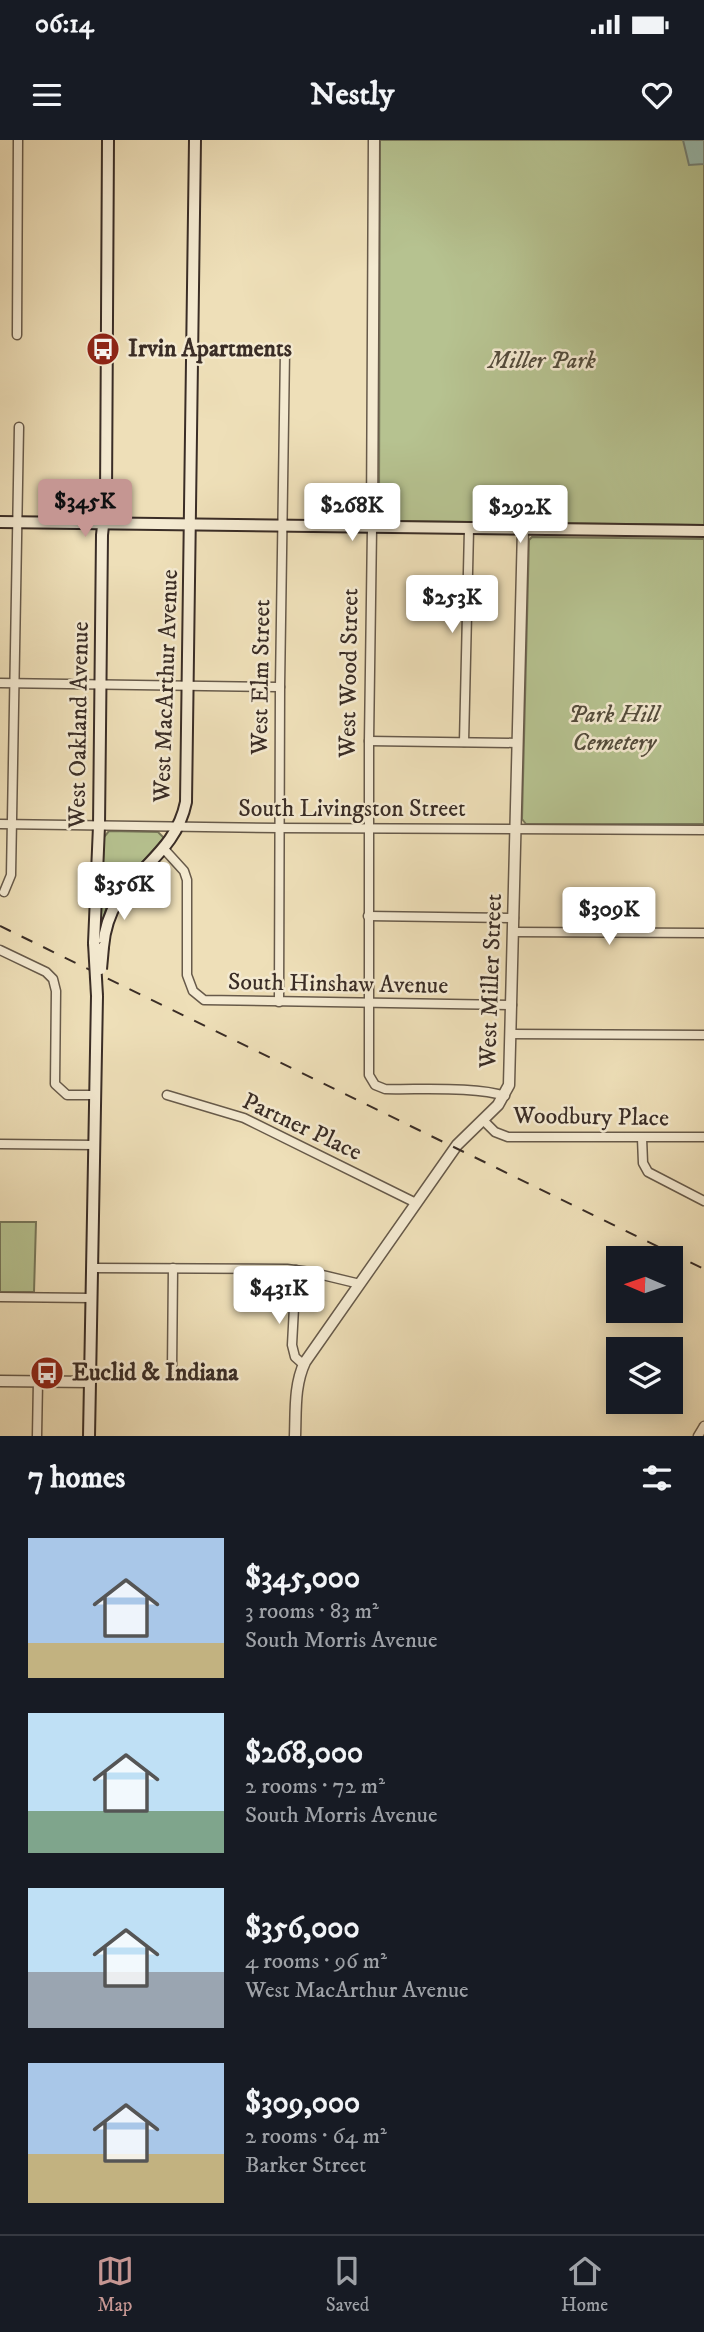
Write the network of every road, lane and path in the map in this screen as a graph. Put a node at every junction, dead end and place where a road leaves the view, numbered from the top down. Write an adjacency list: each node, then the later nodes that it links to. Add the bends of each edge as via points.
1 (18, 140): 5 (street)
2 (108, 140): 10 (main road, West Oakland Avenue)
3 (195, 140): 11 (main road, West MacArthur Avenue)
4 (374, 140): 13 (street, West Wood Street)
5 (17, 335)
6 (285, 351): 12 (street, West Elm Street)
7 (19, 427): 9 (street)
8 (0, 522): 9 (main road)
9 (17, 522): 10 (main road); 18 (street)
10 (104, 524): 11 (main road); 19 (main road, West Oakland Avenue)
11 (191, 525): 12 (main road); 20 (main road, West MacArthur Avenue)
12 (282, 527): 13 (main road); 21 (street, West Elm Street)
13 (372, 528): 14 (main road); 22 (street, West Wood Street)
14 (469, 529): 15 (main road); 23 (street)
15 (523, 529): 16 (main road); 24 (street, West Miller Street)
16 (704, 531)
17 (0, 683): 18 (street)
18 (14, 684): 19 (street); 26 (street)
19 (100, 684): 20 (street); 27 (main road, West Oakland Avenue)
20 (189, 685): 21 (street); 28 (main road, West MacArthur Avenue, via 186,802)
21 (280, 687): 29 (street, West Elm Street)
22 (369, 741): 23 (street); 30 (street, West Wood Street)
23 (464, 742): 24 (street)
24 (518, 743): 31 (street, West Miller Street)
25 (0, 824): 26 (street, South Livingston Street)
26 (12, 824): 27 (street, South Livingston Street); 34 (street, via 11,874)
27 (99, 826): 28 (street, South Livingston Street); 39 (main road, West Oakland Avenue)
28 (178, 827): 29 (street, South Livingston Street); 33 (main road, West MacArthur Avenue)
29 (279, 828): 30 (street, South Livingston Street); 41 (street, West Elm Street)
30 (368, 828): 31 (street, South Livingston Street); 35 (street, West Wood Street)
31 (516, 830): 32 (street, South Livingston Street); 36 (street, West Miller Street)
32 (704, 830)
33 (164, 849): 39 (main road, West MacArthur Avenue, via 116,902); 41 (street, South Hinshaw Avenue, via 187,880 187,975 193,991 209,1001)
34 (4, 892)
35 (368, 916): 36 (street); 42 (street, West Wood Street)
36 (514, 918): 37 (street, West Miller Street)
37 (514, 932): 38 (street); 43 (street, West Miller Street)
38 (704, 933)
39 (99, 945): 46 (main road, West MacArthur Avenue, bridge)
40 (0, 950): 46 (street, via 53,979 55,1084 67,1095)
41 (279, 1002): 42 (street, South Hinshaw Avenue)
42 (368, 1004): 43 (street, South Hinshaw Avenue); 48 (street, West Wood Street, via 368,1067 375,1085)
43 (512, 1005): 44 (street, West Miller Street)
44 (511, 1034): 45 (street); 48 (street, West Miller Street)
45 (704, 1035)
46 (96, 1095): 53 (main road)
47 (167, 1095): 55 (street, Partner Place, via 244,1118)
48 (505, 1096): 49 (street, West Miller Street)
49 (483, 1120): 50 (street, Woodbury Place, via 508,1137); 55 (street, West Miller Street, via 457,1145)
50 (642, 1138): 51 (street, Woodbury Place); 54 (street, via 648,1172)
51 (704, 1138)
52 (0, 1144): 53 (street)
53 (95, 1145): 56 (main road)
54 (704, 1201)
55 (416, 1203): 59 (street, West Miller Street)
56 (92, 1268): 57 (street); 61 (main road)
57 (173, 1268): 58 (street); 63 (street)
58 (296, 1270): 59 (street); 62 (street, via 293,1351)
59 (360, 1284): 62 (street, West Miller Street)
60 (0, 1297): 61 (street)
61 (91, 1298): 66 (main road)
62 (303, 1365): 70 (street)
63 (172, 1371)
64 (0, 1381): 65 (street)
65 (38, 1381): 66 (street); 68 (street)
66 (90, 1382): 69 (main road)
67 (704, 1426): 71 (street)
68 (37, 1436)
69 (89, 1436)
70 (296, 1436)
71 (698, 1436)

